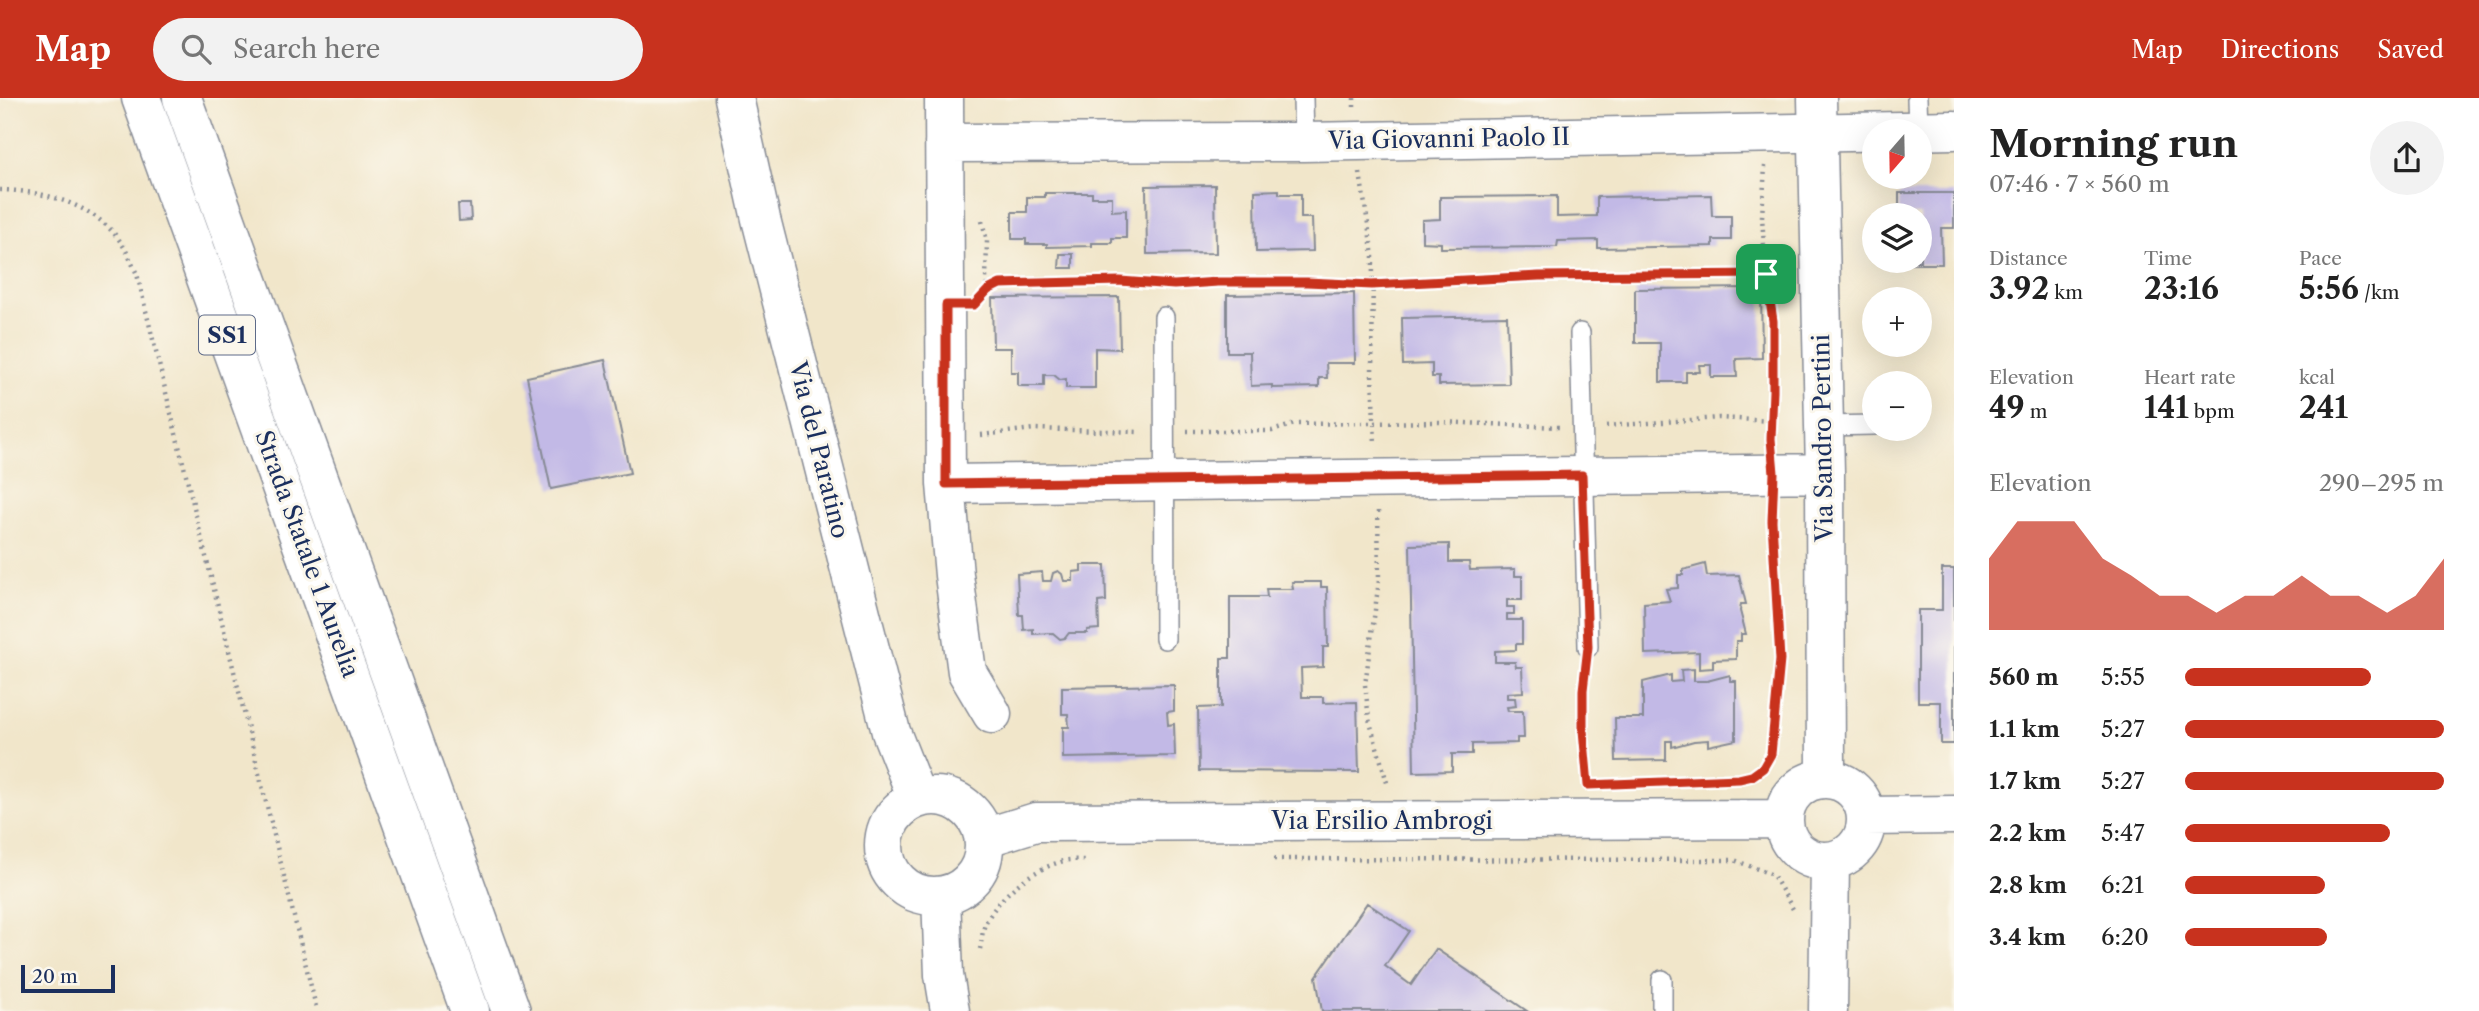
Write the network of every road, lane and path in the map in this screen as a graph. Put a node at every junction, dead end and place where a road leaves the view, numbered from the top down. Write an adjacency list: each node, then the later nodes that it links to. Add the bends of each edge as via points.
1 (141, 98): 51 (main road, Strada Statale 1 Aurelia / SS1)
2 (182, 98): 52 (main road, Strada Statale 1 Aurelia / SS1)
3 (734, 98): 38 (main road, Via del Paratino, via 891,732)
4 (944, 98): 14 (main road)
5 (1303, 98): 13 (lane)
6 (1917, 98): 8 (lane)
7 (1817, 115): 9 (main road, Via Giovanni Paolo II); 12 (main road, Via Giovanni Paolo II); 16 (main road, Via Sandro Pertini)
8 (1918, 119)
9 (1862, 122)
10 (1932, 130): 11 (main road, Via Giovanni Paolo II)
11 (1954, 130)
12 (1766, 133): 13 (main road, Via Giovanni Paolo II); 17 (path, via 1762,217)
13 (1304, 142): 14 (main road, Via Giovanni Paolo II)
14 (944, 143): 18 (main road)
15 (0, 190): 50 (path, via 73,203 99,218 122,243 137,274)
16 (1820, 265): 17 (path); 23 (main road, Via Sandro Pertini)
17 (1766, 274): 18 (path, via 1539,276 1372,285 1000,284 974,305); 21 (path, via 1773,321)
18 (946, 305): 31 (main road)
19 (1164, 317): 25 (lane)
20 (1580, 333): 24 (lane)
21 (1772, 421): 24 (path, via 1719,418); 27 (path)
22 (1862, 425): 23 (lane)
23 (1824, 426): 28 (main road, Via Sandro Pertini)
24 (1581, 427): 25 (path, via 1439,422 1295,424 1272,431); 29 (lane)
25 (1165, 430): 26 (path, via 1034,429); 30 (lane)
26 (977, 436)
27 (1774, 473): 28 (main road); 29 (main road); 36 (path, via 1772,521 1780,660 1771,754 1752,776)
28 (1825, 473): 35 (main road, Via Sandro Pertini)
29 (1582, 475): 30 (main road); 33 (lane)
30 (1165, 482): 31 (main road); 32 (lane)
31 (946, 484): 34 (main road, via 967,672)
32 (1165, 639)
33 (1588, 647): 37 (path, via 1583,690)
34 (992, 714)
35 (1826, 779): 40 (main road, via 1848,786); 41 (main road, via 1801,786 1785,806)
36 (1670, 782)
37 (1588, 785)
38 (916, 798): 42 (main road, via 939,795 960,802 976,817); 46 (main road, via 905,803 889,822 885,858 896,880 906,888)
39 (1954, 815): 40 (main road)
40 (1867, 816): 45 (main road, via 1854,851)
41 (1783, 819): 42 (main road, Via Ersilio Ambrogi, via 1036,822); 45 (main road, via 1792,846 1803,856)
42 (984, 838): 46 (main road, via 975,876)
43 (1094, 859): 48 (path, via 1062,861 1035,872 1013,889 985,924)
44 (1268, 859): 47 (path, via 1734,860 1773,875)
45 (1830, 862): 55 (main road)
46 (941, 896): 53 (main road)
47 (1796, 917)
48 (979, 961)
49 (1662, 980): 54 (lane)
50 (317, 1011)
51 (470, 1011)
52 (511, 1011)
53 (950, 1011)
54 (1662, 1011)
55 (1828, 1011)

